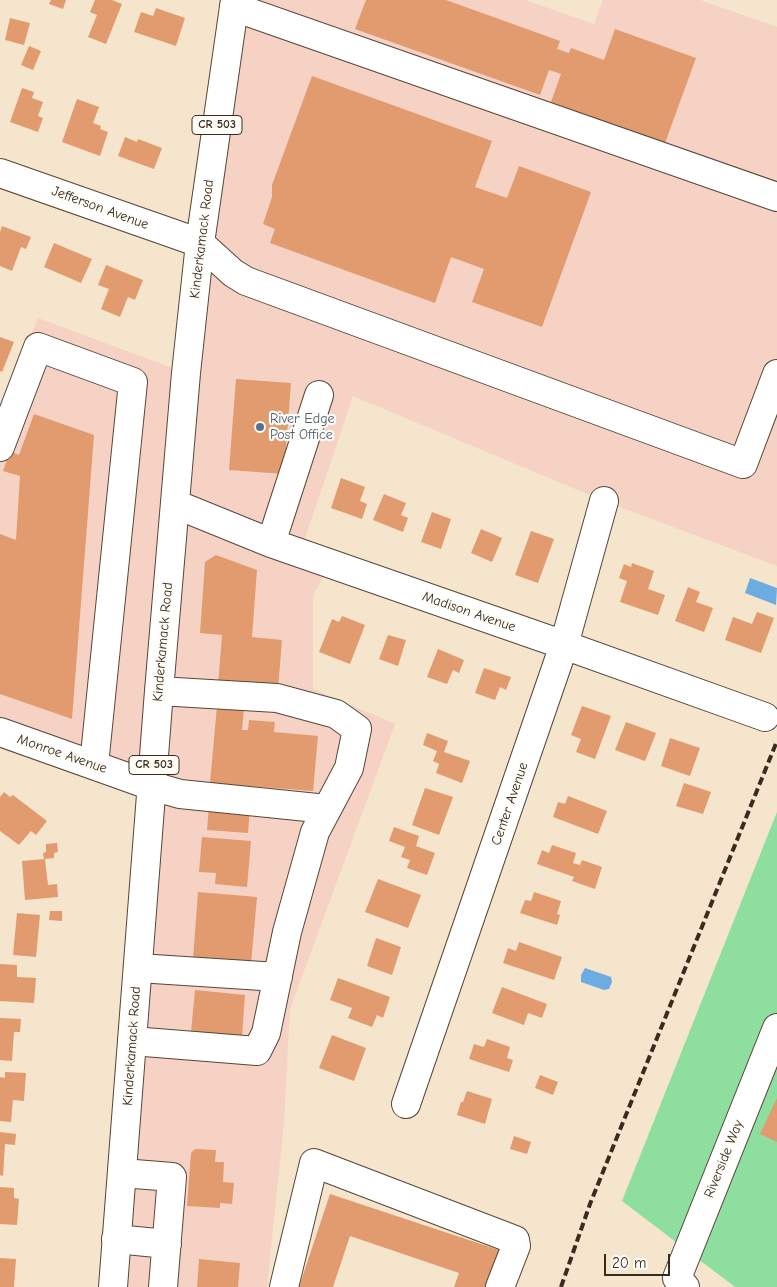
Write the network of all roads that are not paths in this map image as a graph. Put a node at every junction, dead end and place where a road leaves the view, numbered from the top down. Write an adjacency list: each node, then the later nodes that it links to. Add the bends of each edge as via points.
1 (235, 3): 3 (street); 4 (street, Kinderkamack Road / CR 503)
2 (0, 173): 4 (street, Jefferson Avenue)
3 (777, 197)
4 (200, 243): 5 (street, via 246,281 743,464); 9 (street, Kinderkamack Road / CR 503)
5 (777, 374)
6 (319, 395): 10 (street)
7 (0, 447): 15 (street, via 38,347 133,382)
8 (604, 501): 11 (street, Center Avenue)
9 (175, 504): 10 (street, Madison Avenue); 12 (street, Kinderkamack Road / CR 503)
10 (271, 543): 11 (street, Madison Avenue)
11 (564, 645): 13 (street, Madison Avenue); 22 (street, Center Avenue)
12 (159, 691): 16 (street, Kinderkamack Road / CR 503); 17 (street, via 277,698 336,714 357,729 349,768)
13 (765, 717)
14 (0, 732): 15 (street, Monroe Avenue)
15 (94, 765): 16 (street, Monroe Avenue)
16 (152, 786): 17 (street, Monroe Avenue, via 180,794); 18 (street, Kinderkamack Road / CR 503)
17 (327, 809): 19 (street, via 315,832)
18 (138, 968): 19 (street); 21 (street, Kinderkamack Road / CR 503)
19 (278, 976): 21 (street, via 266,1033 257,1050)
20 (777, 1028): 30 (street, Riverside Way, via 677,1278)
21 (132, 1041): 23 (street, Kinderkamack Road / CR 503)
22 (406, 1104)
23 (122, 1173): 24 (street, Kinderkamack Road / CR 503); 25 (street, via 172,1178)
24 (116, 1239): 25 (street); 26 (street, Kinderkamack Road / CR 503)
25 (167, 1244): 27 (street)
26 (113, 1287)
27 (163, 1287)
28 (284, 1287): 29 (street, via 314,1163 516,1240)
29 (500, 1287)
30 (685, 1287)

